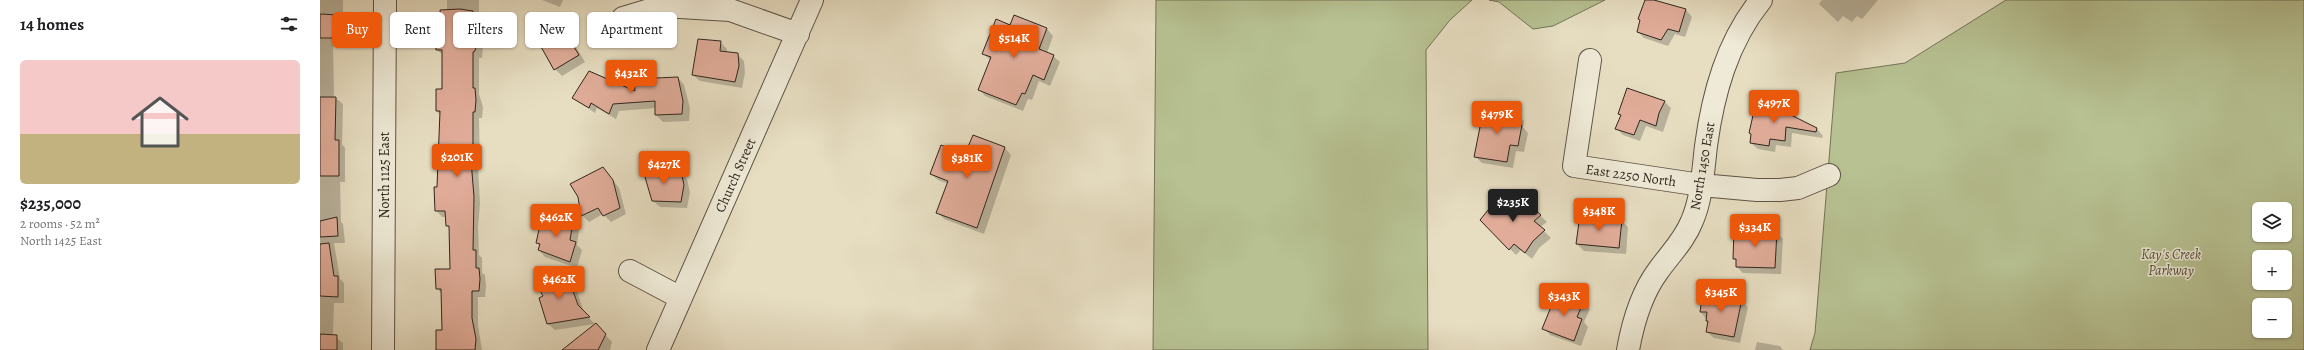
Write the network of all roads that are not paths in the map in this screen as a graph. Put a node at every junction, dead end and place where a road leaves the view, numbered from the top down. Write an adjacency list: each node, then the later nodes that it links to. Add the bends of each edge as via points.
1 (385, 0): 11 (street, North 1125 East)
2 (812, 0): 5 (street, Church Street)
3 (1761, 0): 8 (street, North 1450 East, via 1731,48 1716,87)
4 (643, 12): 5 (street, via 663,6 730,10)
5 (798, 34): 10 (street, Church Street)
6 (1590, 60): 8 (street, East 2250 North, via 1574,166)
7 (1829, 175): 8 (street, East 2250 North, via 1798,188 1780,190)
8 (1701, 185): 13 (street, North 1450 East, via 1692,220 1682,241 1657,272 1644,294 1632,328)
9 (630, 271): 10 (street)
10 (681, 298): 12 (street, Church Street)
11 (383, 350)
12 (658, 350)
13 (1628, 350)

